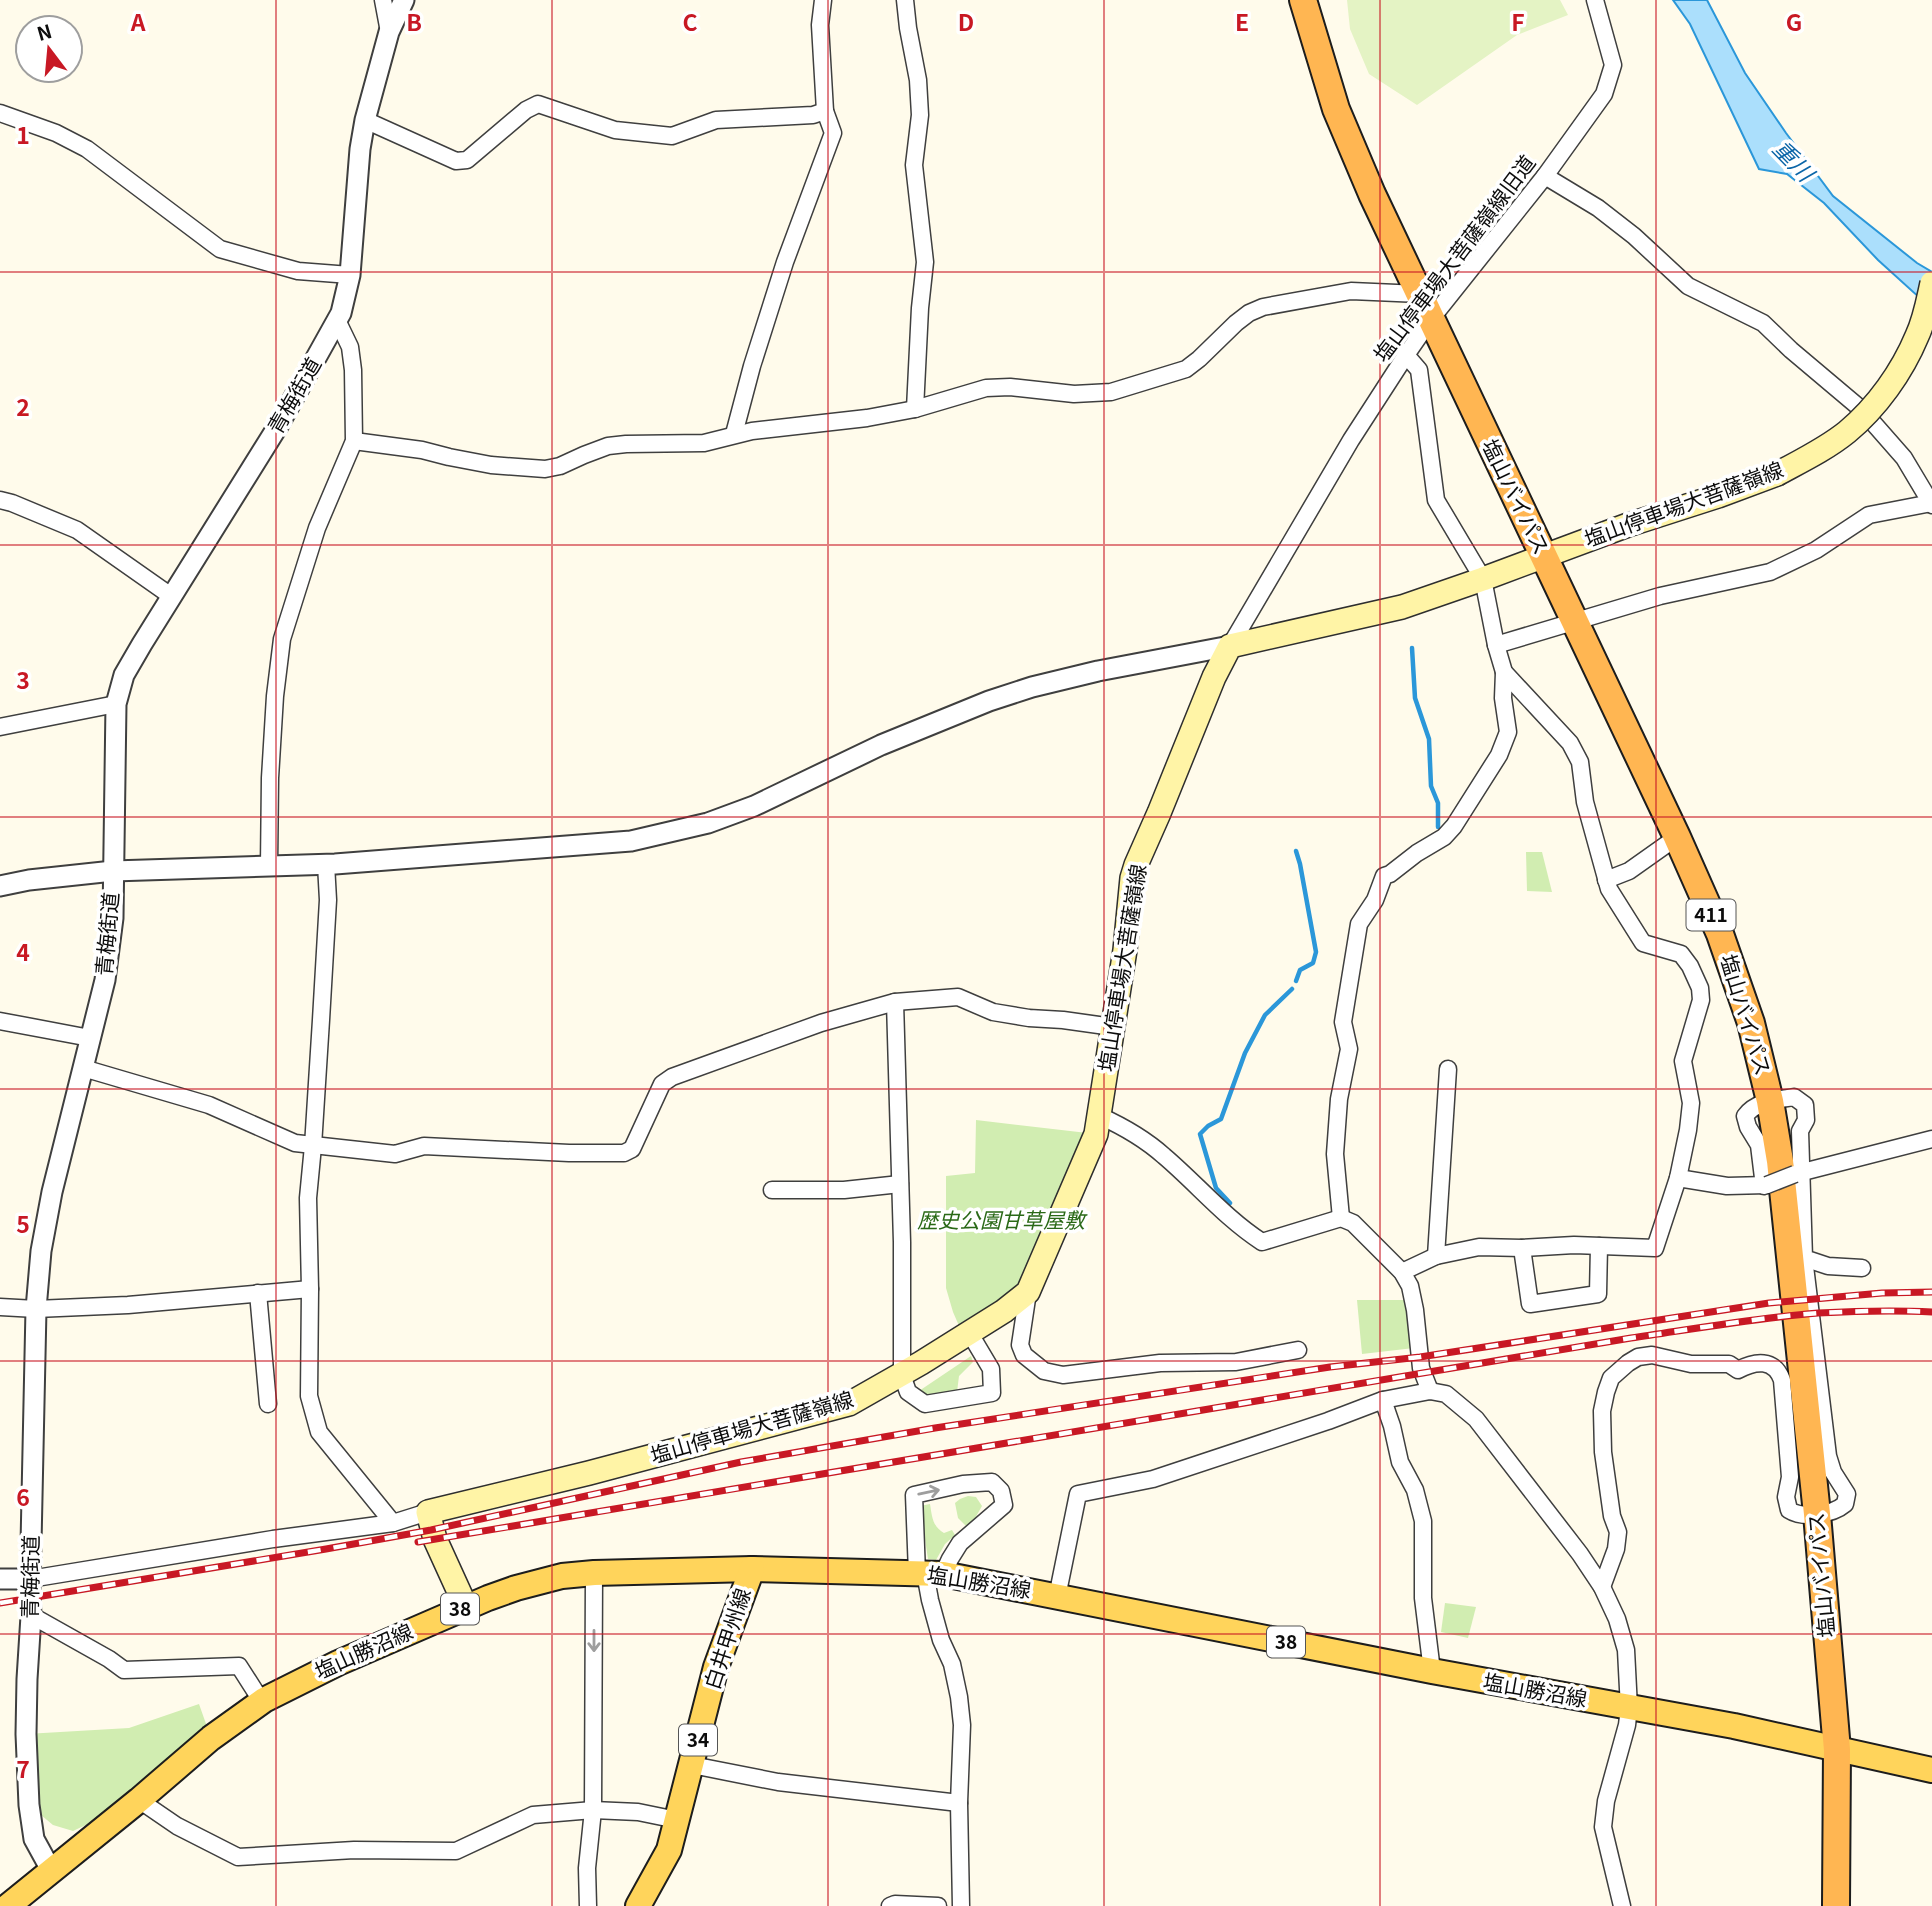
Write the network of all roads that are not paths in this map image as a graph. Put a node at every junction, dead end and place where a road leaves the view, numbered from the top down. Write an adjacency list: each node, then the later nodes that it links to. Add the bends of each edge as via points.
1 (383, 0): 7 (street)
2 (404, 0): 7 (street, 青梅街道)
3 (822, 0): 8 (street)
4 (905, 0): 18 (street, via 918,79 920,115 914,165 925,262)
5 (1303, 0): 14 (highway, 塩山バイパス / 411, via 1336,109)
6 (1595, 0): 11 (street, 塩山停車場大菩薩嶺線旧道, via 1613,65 1604,94)
7 (389, 32): 10 (street, 青梅街道)
8 (825, 111): 10 (street, via 716,120 673,135 615,130 538,104 467,160 456,161); 19 (street, via 833,133 785,262)
9 (0, 113): 12 (street, via 87,149 220,249 298,271)
10 (365, 120): 12 (street, 青梅街道)
11 (1545, 176): 15 (street, 塩山停車場大菩薩嶺線旧道); 22 (street, via 1598,208 1688,286 1763,323 1861,409 1904,458)
12 (350, 275): 16 (street, 青梅街道)
13 (1932, 283): 23 (main road, 塩山停車場大菩薩嶺線, bridge, via 1918,334 1890,385 1847,432 1777,474)
14 (1420, 294): 15 (highway, 塩山バイパス / 411); 18 (street, via 1351,291 1264,307 1236,323 1186,369 1111,392 986,388)
15 (1431, 319): 17 (street, 塩山停車場大菩薩嶺線旧道); 23 (highway, 塩山バイパス / 411)
16 (338, 322): 20 (street, via 350,348 353,370); 25 (street, 青梅街道)
17 (1406, 355): 24 (street, via 1419,370 1436,500); 28 (street, 塩山停車場大菩薩嶺線旧道)
18 (915, 409): 19 (street)
19 (734, 434): 20 (street, via 704,443 608,446 545,469 491,465)
20 (354, 440): 34 (street, via 317,528 282,639 270,779)
21 (0, 500): 25 (street, via 77,530)
22 (1932, 504): 26 (street, via 1869,515 1816,550 1770,572)
23 (1544, 557): 24 (main road, 塩山停車場大菩薩嶺線); 26 (highway, 塩山バイパス / 411)
24 (1483, 579): 27 (street); 28 (main road, 塩山停車場大菩薩嶺線, via 1402,607)
25 (171, 596): 30 (street, 青梅街道, via 124,675)
26 (1574, 621): 27 (street); 32 (highway, 塩山バイパス / 411)
27 (1496, 645): 29 (street)
28 (1230, 646): 33 (street, via 1098,671 989,701 708,823 631,841); 40 (main road, 塩山停車場大菩薩嶺線, via 1132,878)
29 (1504, 673): 36 (street, via 1570,743 1580,762 1585,802); 53 (street, via 1508,732 1499,755 1454,827 1384,876 1359,924 1343,1022 1349,1049 1335,1154)
30 (116, 704): 31 (street); 35 (street, 青梅街道)
31 (0, 727)
32 (1677, 837): 36 (street, via 1629,871); 44 (highway, 塩山バイパス / 411, via 1751,1023)
33 (326, 864): 34 (street); 47 (street, via 328,900)
34 (269, 866): 35 (street)
35 (113, 871): 37 (street); 41 (street, 青梅街道, via 106,980)
36 (1606, 880): 49 (street, via 1643,943 1681,954 1700,988 1701,1000 1683,1061 1691,1103)
37 (0, 886)
38 (895, 1002): 40 (street, via 958,998 993,1012); 47 (street, via 821,1023 672,1077 662,1084 632,1149 624,1153 424,1146 395,1154); 50 (street)
39 (0, 1021): 41 (street)
40 (1113, 1027): 45 (main road, 塩山停車場大菩薩嶺線)
41 (90, 1038): 42 (street, 青梅街道)
42 (83, 1068): 47 (street, via 209,1105 295,1143); 64 (street, 青梅街道, via 52,1192)
43 (1448, 1069): 56 (street)
44 (1770, 1101): 48 (street, via 1794,1097 1805,1105); 51 (street, via 1745,1116 1759,1145); 72 (highway, 塩山バイパス / 411)
45 (1100, 1116): 53 (street, via 1163,1154 1242,1229 1262,1242); 61 (main road, 塩山停車場大菩薩嶺線)
46 (1932, 1139): 48 (street)
47 (313, 1146): 60 (street, via 308,1198)
48 (1798, 1173): 51 (street, bridge); 57 (street)
49 (1678, 1178): 51 (street, via 1727,1186); 54 (street, via 1655,1248)
50 (900, 1184): 52 (street); 67 (street)
51 (1766, 1185)
52 (772, 1190)
53 (1341, 1218): 59 (street, via 1353,1223)
54 (1600, 1246): 55 (street); 55 (street, via 1598,1294 1530,1304)
55 (1522, 1248): 56 (street, via 1479,1247)
56 (1436, 1256): 59 (street)
57 (1804, 1258): 58 (street, via 1828,1266); 72 (street, via 1828,1456 1847,1500 1841,1508)
58 (1862, 1268)
59 (1402, 1272): 68 (street, via 1413,1297 1421,1368)
60 (310, 1289): 62 (street); 73 (street, via 309,1396 319,1432)
61 (1028, 1292): 65 (main road, 塩山停車場大菩薩嶺線); 66 (street, via 1020,1345 1024,1355 1044,1371 1063,1375 1160,1363 1236,1362)
62 (258, 1293): 64 (street, via 128,1306); 70 (street)
63 (0, 1307): 64 (street)
64 (36, 1309): 78 (street, 青梅街道)
65 (970, 1332): 67 (main road, 塩山停車場大菩薩嶺線); 67 (street, via 991,1369 992,1393 925,1404 908,1392)
66 (1298, 1350)
67 (902, 1375): 71 (main road, 塩山停車場大菩薩嶺線, via 849,1404)
68 (1430, 1391): 69 (street); 79 (street, via 1446,1394 1476,1419)
69 (1383, 1400): 80 (street, via 1153,1479 1078,1494); 83 (street, via 1423,1521 1423,1598)
70 (268, 1404)
71 (428, 1512): 73 (street); 81 (main road, via 439,1551)
72 (1817, 1514): 79 (street, via 1793,1513 1786,1505 1790,1477 1779,1372 1762,1362 1738,1370 1728,1364 1638,1357 1611,1378 1602,1411 1603,1452 1618,1532); 86 (highway, 塩山バイパス / 411)
73 (393, 1523): 78 (street)
74 (752, 1569): 75 (main road, 塩山勝沼線 / 38); 76 (main road, 塩山勝沼線 / 38); 87 (main road, 白井甲州線 / 34, via 716,1667)
75 (594, 1573): 81 (main road, 塩山勝沼線 / 38, via 516,1588); 91 (street, one-way to 91)
76 (928, 1574): 76 (street, one-way to 76, via 914,1495 992,1482 1004,1505 960,1543 950,1559); 80 (main road, 塩山勝沼線 / 38); 90 (street, via 930,1600 953,1664 959,1697)
77 (0, 1579): 78 (street)
78 (30, 1579): 82 (street, 青梅街道)
79 (1602, 1587): 85 (street, via 1618,1619 1626,1650)
80 (1058, 1597): 83 (main road, 塩山勝沼線 / 38)
81 (466, 1607): 84 (main road, 塩山勝沼線 / 38)
82 (31, 1618): 84 (street, via 124,1670 239,1666); 93 (street, 青梅街道, via 26,1734 29,1805 34,1839)
83 (1432, 1671): 85 (main road, 塩山勝沼線 / 38)
84 (261, 1702): 89 (main road, 塩山勝沼線 / 38)
85 (1629, 1708): 86 (main road, 塩山勝沼線 / 38); 100 (street, via 1602,1827)
86 (1837, 1750): 88 (main road, 塩山勝沼線 / 38); 101 (highway, 塩山バイパス / 411)
87 (692, 1765): 90 (street, via 778,1782); 92 (main road, 白井甲州線 / 34)
88 (1932, 1770)
89 (139, 1800): 91 (street, via 177,1826 238,1857 354,1850 456,1851 533,1815); 93 (main road, 塩山勝沼線 / 38)
90 (959, 1803): 99 (street)
91 (593, 1810): 92 (street); 95 (street, via 587,1868)
92 (677, 1820): 96 (main road, 白井甲州線 / 34, via 669,1850)
93 (51, 1870): 94 (main road, 38)
94 (8, 1906)
95 (589, 1906)
96 (638, 1906)
97 (890, 1906): 98 (street)
98 (938, 1906)
99 (961, 1906)
100 (1622, 1906)
101 (1836, 1906)

